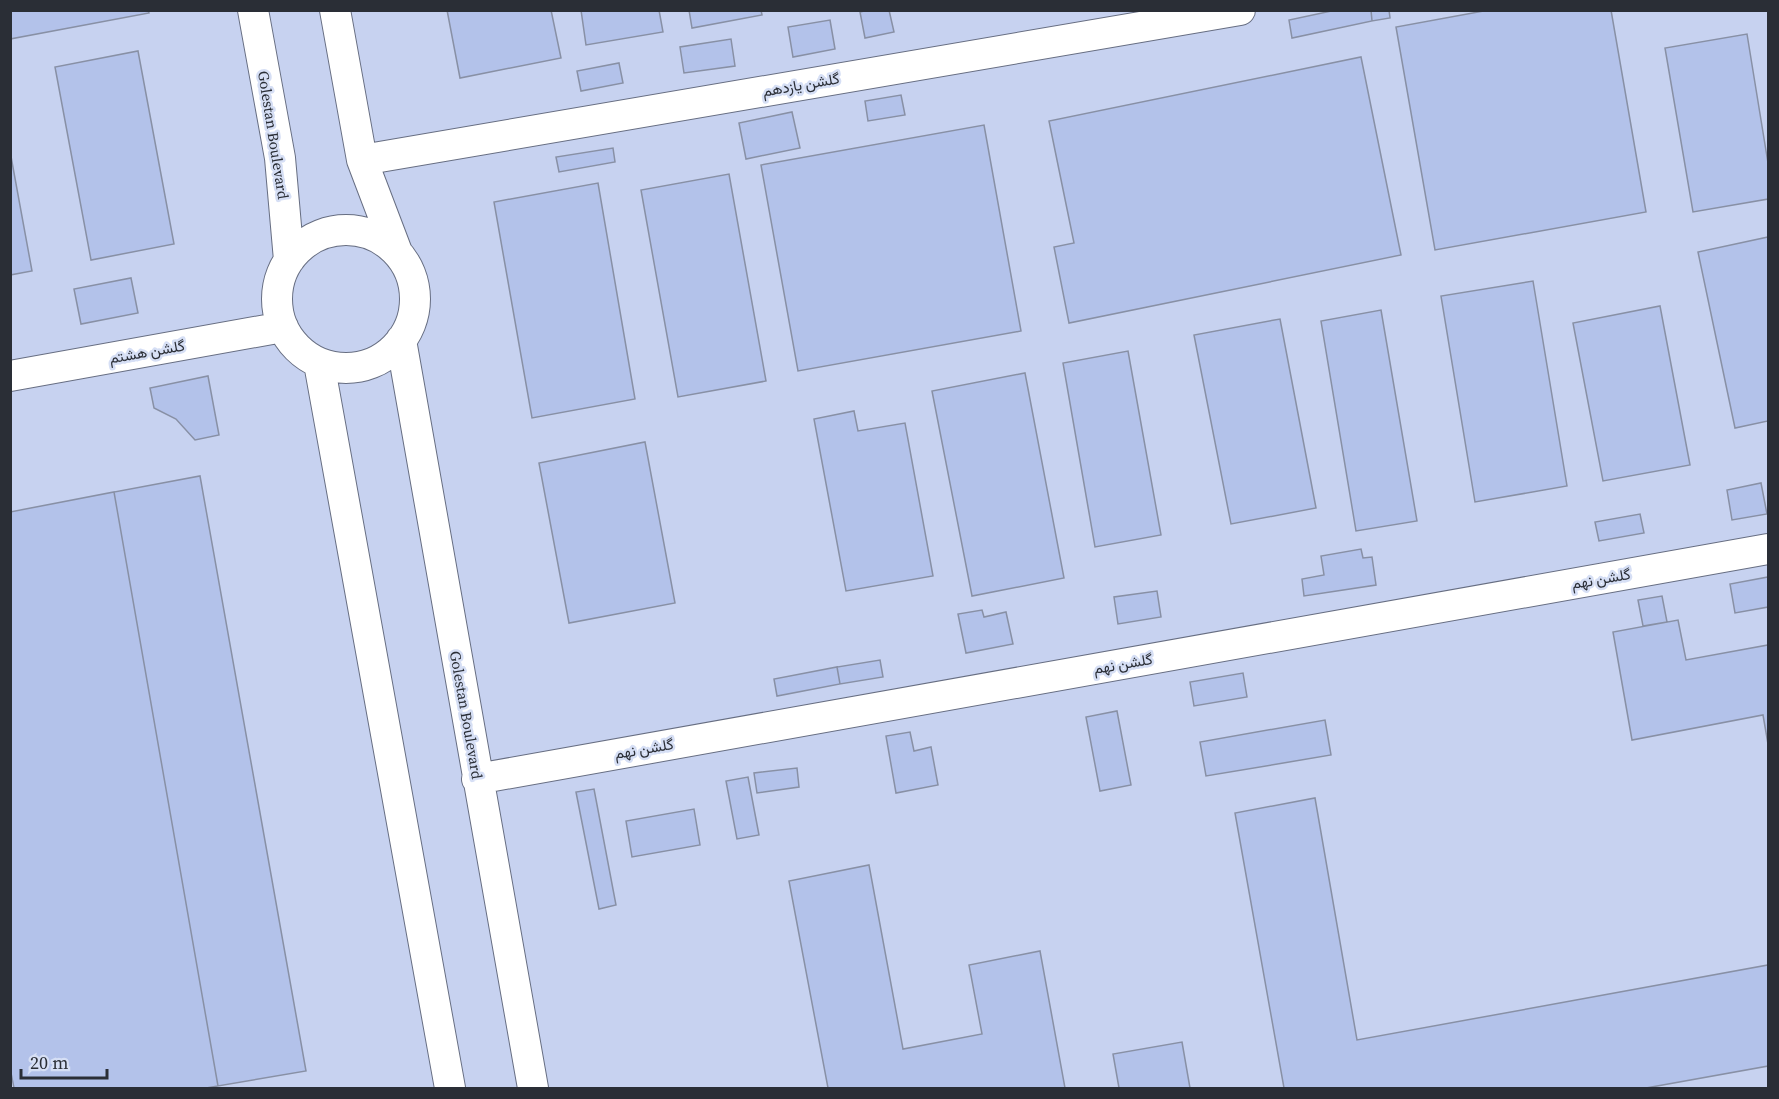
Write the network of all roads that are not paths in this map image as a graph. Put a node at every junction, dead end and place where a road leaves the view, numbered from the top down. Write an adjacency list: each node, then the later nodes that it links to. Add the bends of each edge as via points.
1 (252, 10): 6 (street, Golestan Boulevard, via 280,158)
2 (335, 10): 4 (street)
3 (1240, 10): 4 (street, گلشن یازدهم)
4 (362, 160): 5 (street)
5 (397, 252): 6 (street, via 372,235 338,230 313,238); 8 (street, via 409,270 415,296 412,321)
6 (289, 260): 7 (street, via 277,294)
7 (283, 327): 9 (street, via 297,349); 10 (street, گلشن هشتم)
8 (401, 340): 9 (street, via 393,350 370,364 345,368); 12 (street, Golestan Boulevard)
9 (320, 363): 13 (street)
10 (10, 376)
11 (1768, 549): 12 (street, گلشن نهم)
12 (477, 778): 14 (street, Golestan Boulevard)
13 (450, 1089)
14 (533, 1089)

